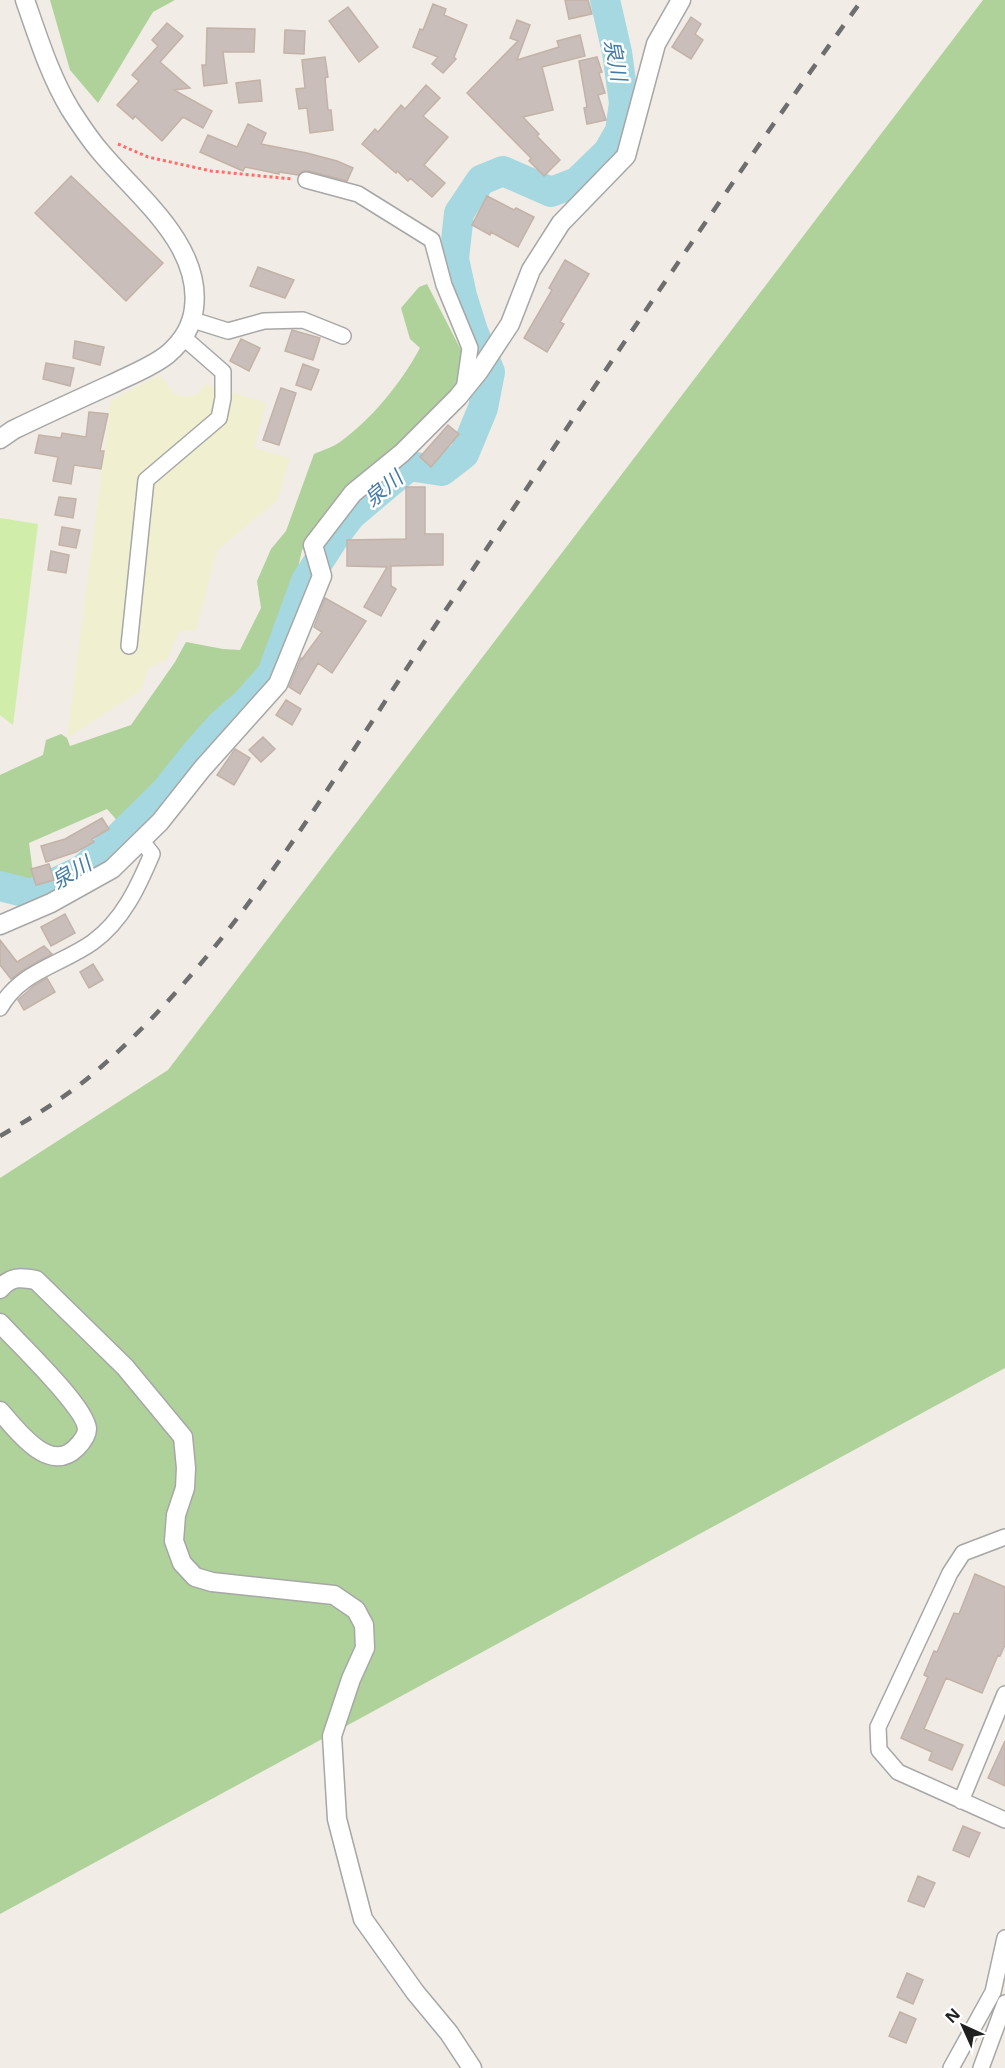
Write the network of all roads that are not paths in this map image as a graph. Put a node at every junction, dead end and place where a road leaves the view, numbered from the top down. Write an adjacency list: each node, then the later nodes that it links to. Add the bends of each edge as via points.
1 (25, 0): 4 (street, via 45,57 69,107 98,148 175,237 186,256 194,275)
2 (681, 0): 7 (street, via 656,44 626,156 561,223 531,270 510,324)
3 (306, 180): 7 (street, via 358,194 432,240 444,285 470,348)
4 (193, 320): 5 (street, via 228,331 264,321 303,320); 6 (street)
5 (342, 336)
6 (183, 337): 8 (street, via 168,354 142,369); 9 (street, via 224,372 223,398 219,418 146,480)
7 (464, 390): 10 (street, via 402,453 353,493 313,545 322,576 279,684)
8 (0, 439)
9 (129, 646)
10 (141, 840): 11 (street, via 112,868 51,903); 12 (street, via 152,854 134,896 114,923 95,941 14,988)
11 (0, 925)
12 (0, 1008)
13 (0, 1289): 22 (street, via 18,1277 36,1280 125,1367 183,1437 185,1488 176,1515 174,1541 182,1563 195,1576 212,1582 334,1595 356,1610 364,1625 365,1648 332,1736 337,1819 363,1919)
14 (0, 1323): 15 (street, via 63,1390 81,1415 87,1428 84,1440 74,1451 49,1456 35,1448)
15 (0, 1410)
16 (1005, 1537): 18 (street, via 963,1553 878,1727 879,1750 898,1772)
17 (1005, 1694): 18 (street)
18 (961, 1801): 19 (street)
19 (1005, 1820)
20 (1005, 1938): 23 (street, via 993,1992)
21 (1005, 2003): 24 (street)
22 (472, 2068)
23 (951, 2068)
24 (981, 2068)

